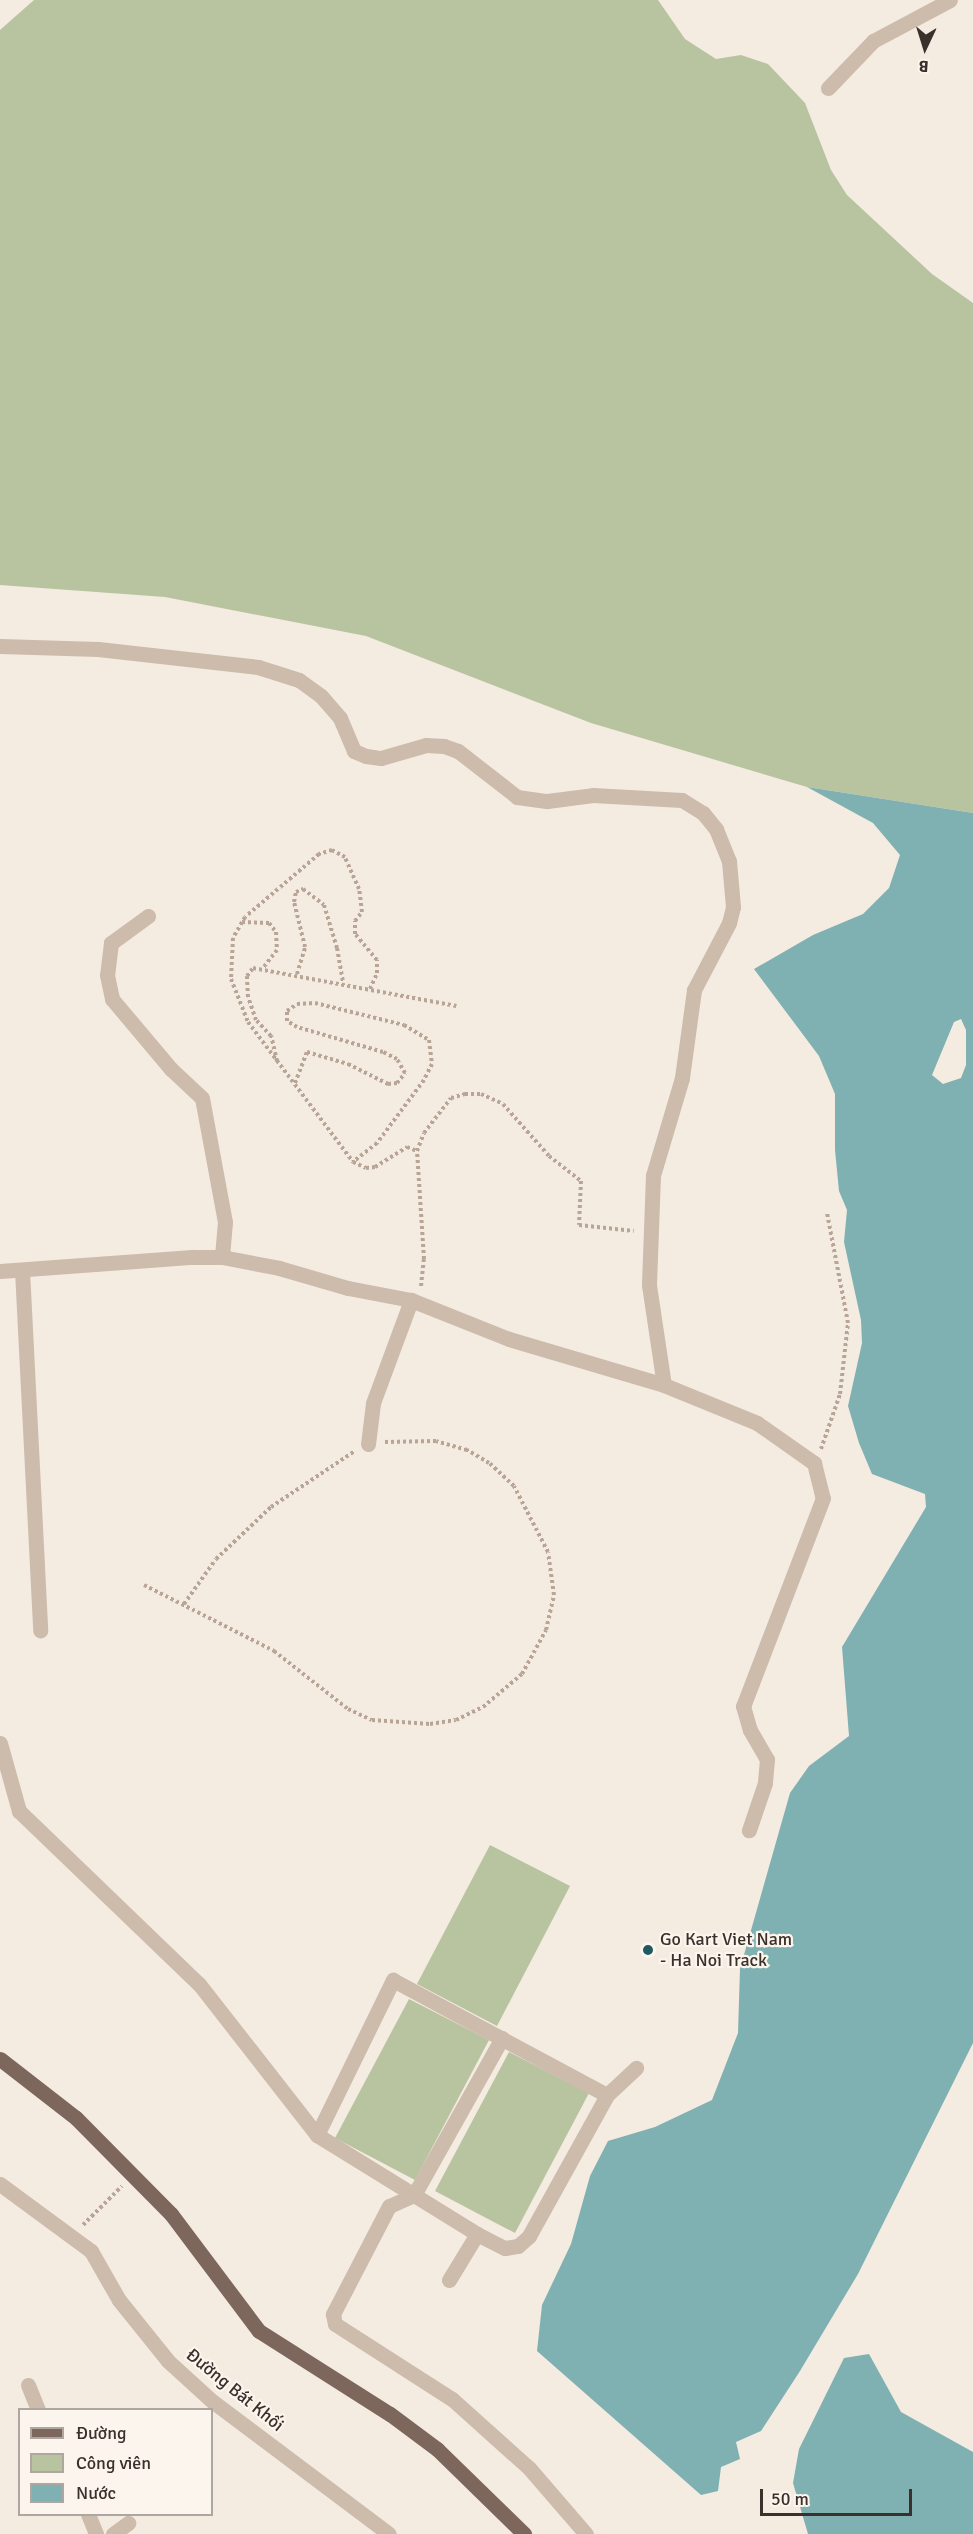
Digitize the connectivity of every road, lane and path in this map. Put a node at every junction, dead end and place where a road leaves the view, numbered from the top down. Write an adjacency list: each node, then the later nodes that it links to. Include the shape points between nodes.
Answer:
1 (950, 0): 2 (street, via 873,41)
2 (828, 88)
3 (0, 646): 16 (street, via 107,650 258,667 299,680 321,696 340,718 354,751 366,756 381,758 426,745 444,746 458,751 517,797 547,801 593,795 682,800 703,813 716,829 729,861 733,907 729,923 694,990 682,1078 653,1175)
4 (148, 916): 17 (street, via 111,943 107,975 112,999 171,1069 202,1098 225,1222)
5 (242, 922): 6 (path, via 269,923 276,932 277,950); 9 (path, via 319,854 332,850 345,857 359,889 362,912 355,934 377,960 377,974); 11 (path, via 233,939 231,979 248,1022)
6 (262, 968): 7 (path); 11 (path, via 253,968 247,976 248,997 256,1020 271,1036)
7 (297, 974): 8 (path); 8 (path, via 305,947 294,902 296,892 303,889 324,905 338,948)
8 (343, 982): 9 (path)
9 (370, 989): 10 (path)
10 (456, 1006)
11 (277, 1061): 12 (path)
12 (295, 1083): 14 (path); 14 (path, via 307,1052 348,1064 388,1084 397,1083 405,1073 397,1059 383,1052 297,1028 288,1021 286,1011 297,1004 315,1004 404,1025 429,1040 432,1064 424,1080 384,1134)
13 (417, 1151): 14 (path, via 407,1147 375,1167); 16 (path, via 424,1133 451,1098 481,1094 503,1104 549,1156 582,1181 579,1225); 20 (path, via 424,1259 420,1291)
14 (353, 1162)
15 (826, 1213): 23 (path, via 845,1293 847,1354 840,1394)
16 (649, 1232): 21 (street, via 648,1285)
17 (222, 1257): 18 (street); 20 (street)
18 (22, 1270): 19 (street); 26 (street)
19 (0, 1271)
20 (411, 1300): 21 (street, via 509,1339); 22 (street, via 373,1403)
21 (664, 1385): 23 (street, via 757,1423)
22 (368, 1444): 25 (path, via 271,1507 216,1559); 25 (path, via 436,1441 466,1450 489,1462 514,1486 534,1517 548,1552 554,1595 546,1630 522,1674 504,1690 483,1707 456,1720 430,1724 372,1720 348,1709 274,1651)
23 (814, 1463): 28 (street, via 823,1498 743,1706 750,1730 767,1759 765,1783)
24 (144, 1585): 25 (path)
25 (184, 1604)
26 (40, 1631)
27 (0, 1743): 33 (street, via 19,1811 199,1984)
28 (749, 1830)
29 (502, 2038): 32 (street); 33 (street, via 393,1980); 36 (street)
30 (0, 2059): 42 (main road, via 76,2118 171,2214 259,2331 390,2414 437,2449)
31 (636, 2068): 32 (street)
32 (607, 2095): 38 (street, via 529,2236 518,2246 505,2248)
33 (317, 2135): 36 (street)
34 (127, 2181): 37 (path)
35 (0, 2184): 47 (street, Đường Bát Khối, via 91,2251 119,2300 147,2335 168,2361 212,2401)
36 (414, 2195): 38 (street); 50 (street, via 389,2206 333,2314 335,2325 452,2399 529,2468)
37 (82, 2226)
38 (477, 2234): 39 (street)
39 (449, 2280)
40 (28, 2385): 41 (street)
41 (38, 2408)
42 (497, 2506): 48 (main road); 49 (main road)
43 (89, 2516): 45 (street)
44 (128, 2523): 46 (street)
45 (96, 2534)
46 (113, 2534)
47 (389, 2534)
48 (507, 2534)
49 (524, 2534)
50 (586, 2534)

